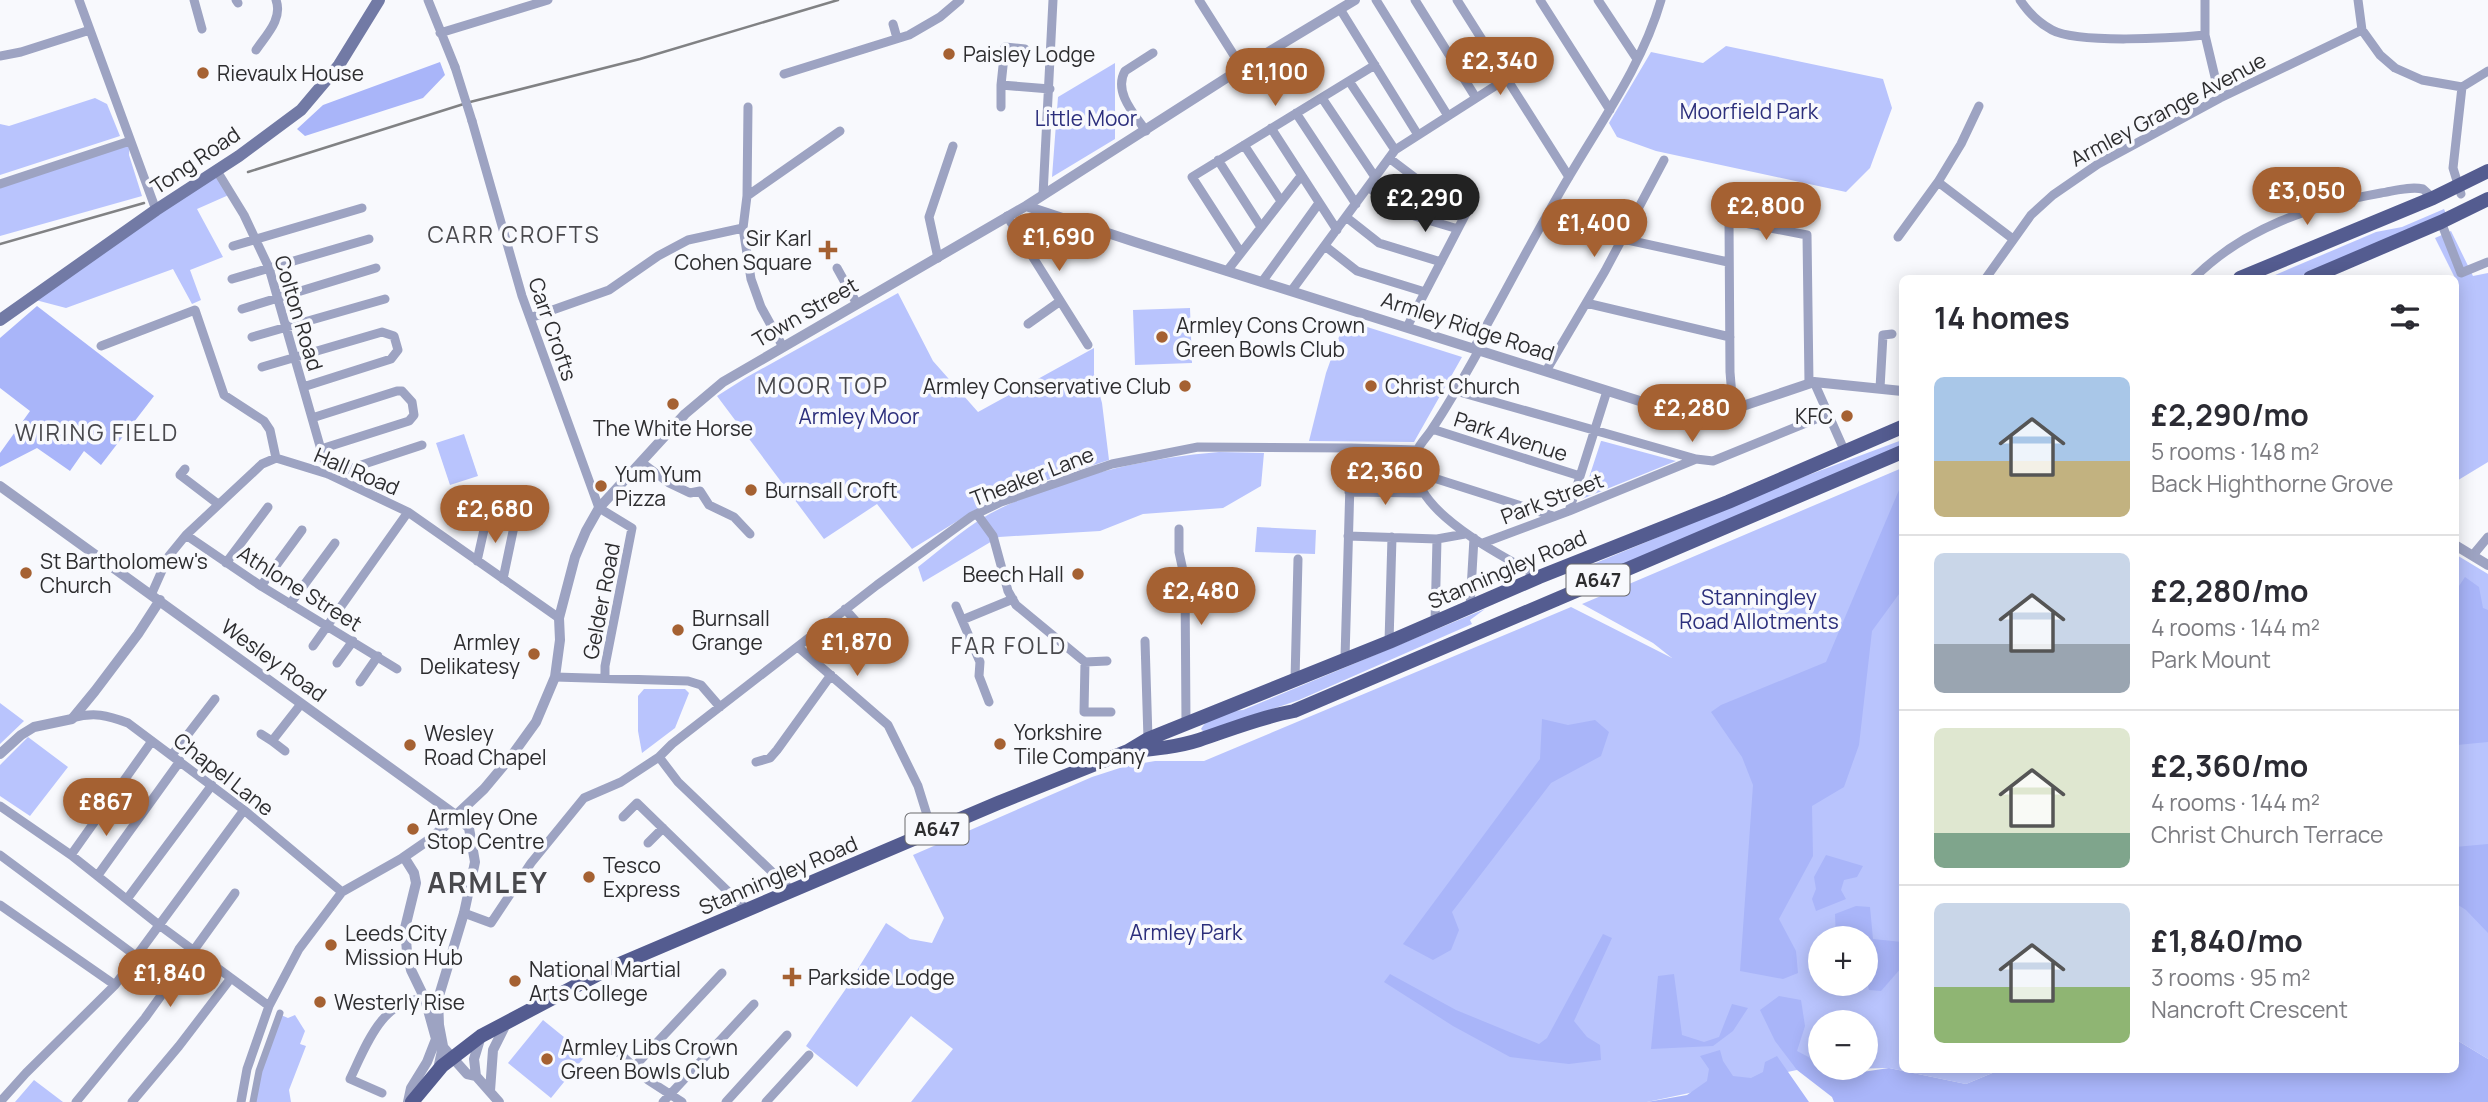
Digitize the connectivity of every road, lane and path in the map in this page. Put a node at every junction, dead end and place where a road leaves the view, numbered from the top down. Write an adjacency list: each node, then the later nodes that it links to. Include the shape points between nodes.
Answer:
1 (79, 0): 23 (street)
2 (194, 0): 22 (street)
3 (276, 0): 29 (street, via 278,18)
4 (379, 0): 61 (main road, Tong Road, via 340,65 301,110)
5 (428, 0): 25 (street, Carr Crofts)
6 (548, 0): 25 (street)
7 (960, 0): 27 (street, via 921,29)
8 (1054, 0): 41 (street)
9 (1199, 0): 34 (street)
10 (1353, 0): 20 (street, Town Street)
11 (1376, 0): 50 (street)
12 (1415, 0): 43 (street)
13 (1457, 0): 37 (street)
14 (1540, 0): 48 (street)
15 (1598, 0): 32 (street)
16 (1661, 0): 32 (street)
17 (2020, 0): 26 (street, via 2036,19 2067,35)
18 (2205, 0): 26 (street)
19 (2358, 0): 24 (street)
20 (1340, 9): 33 (street); 34 (street, Town Street)
21 (894, 24): 27 (street)
22 (202, 29)
23 (90, 30): 31 (street); 55 (street)
24 (2362, 30): 40 (street, via 2395,68 2422,80); 44 (street, Armley Grange Avenue)
25 (440, 33): 116 (street, Carr Crofts, bridge, via 455,67)
26 (2205, 35): 44 (street)
27 (897, 38): 36 (street)
28 (1025, 49): 39 (street, via 1005,47)
29 (256, 50)
30 (1153, 53): 53 (street, via 1125,71 1121,85)
31 (0, 56)
32 (1637, 59): 48 (street)
33 (1375, 65): 38 (street); 54 (street)
34 (1242, 68): 53 (street, Town Street)
35 (2488, 71): 40 (street)
36 (784, 74)
37 (1506, 79): 43 (street); 65 (street)
38 (1349, 82): 42 (street); 58 (street)
39 (1001, 85): 41 (street); 47 (street)
40 (2462, 87): 72 (street, via 2453,168)
41 (1050, 89): 70 (street)
42 (1322, 98): 49 (street); 64 (street)
43 (1476, 98): 50 (street)
44 (2220, 99): 90 (street, Armley Grange Avenue, via 2074,179 2031,215)
45 (1979, 106): 66 (street)
46 (748, 107): 71 (street)
47 (1001, 107)
48 (1610, 110): 65 (street)
49 (1296, 113): 51 (street); 75 (street)
50 (1448, 116): 54 (street)
51 (1271, 128): 56 (street); 63 (street)
52 (840, 131): 71 (street)
53 (1146, 131): 70 (street, Town Street)
54 (1418, 135): 58 (street)
55 (130, 141): 67 (street); 78 (street)
56 (1244, 145): 59 (street); 73 (street)
57 (953, 146): 94 (street, via 929,217)
58 (1392, 154): 64 (street); 84 (street, via 1418,180 1474,198)
59 (1218, 160): 82 (street); 93 (street, via 1192,177)
60 (1664, 160): 89 (street)
61 (217, 171): 78 (main road, Tong Road); 87 (street, Colton Road)
62 (2488, 171): 72 (main road)
63 (1301, 176): 73 (street); 74 (street)
64 (1375, 177): 68 (street)
65 (1569, 177): 127 (street)
66 (1938, 182): 86 (street); 90 (street)
67 (0, 184)
68 (1368, 187): 75 (street); 84 (street, via 1401,212)
69 (2488, 191): 72 (main road)
70 (1043, 195): 76 (street, Town Street)
71 (747, 196): 83 (street)
72 (2460, 197): 81 (main road); 103 (street, via 2407,188 2304,212 2260,229); 104 (main road, via 2394,215)
73 (1281, 201): 82 (street)
74 (1319, 203): 85 (street); 107 (street)
75 (1356, 204): 80 (street)
76 (1026, 206): 79 (street, Town Street); 101 (street, Armley Ridge Road)
77 (362, 208): 87 (street)
78 (156, 209): 117 (main road, Tong Road)
79 (1007, 216): 94 (street, Town Street); 112 (street)
80 (1346, 217): 85 (street); 95 (street, via 1379,243)
81 (2441, 222): 97 (street, via 2461,273); 105 (main road)
82 (1261, 227): 93 (street)
83 (743, 228): 116 (street, via 688,240 609,290); 126 (street, via 751,279)
84 (1458, 229): 95 (street)
85 (1336, 230): 92 (street)
86 (1898, 236)
87 (257, 239): 91 (street); 98 (street, Colton Road)
88 (369, 239): 98 (street)
89 (1623, 239): 96 (street); 113 (street)
90 (2013, 239): 102 (street, Armley Grange Avenue)
91 (233, 246)
92 (1325, 246): 108 (street); 109 (street, via 1357,271)
93 (1241, 253): 101 (street)
94 (938, 258): 114 (street, Town Street)
95 (1441, 262): 109 (street)
96 (1728, 262): 123 (street); 131 (street, via 1729,220 1807,235)
97 (2488, 262)
98 (269, 268): 106 (street); 110 (street, Colton Road)
99 (376, 268): 110 (street)
100 (837, 268): 114 (street)
101 (1227, 271): 107 (street, Armley Ridge Road)
102 (1988, 275)
103 (2198, 275)
104 (2247, 275)
105 (2317, 275)
106 (232, 279)
107 (1262, 282): 108 (street, Armley Ridge Road)
108 (1292, 290): 119 (street, Armley Ridge Road)
109 (1425, 292): 119 (street)
110 (278, 298): 115 (street); 120 (street, Colton Road)
111 (385, 299): 120 (street)
112 (1059, 302): 118 (street); 124 (street)
113 (1586, 303): 123 (street); 130 (street)
114 (857, 304): 126 (street, Town Street)
115 (242, 309)
116 (530, 318): 162 (street, Carr Crofts)
117 (0, 320)
118 (1028, 324)
119 (1407, 327): 127 (street, Armley Ridge Road)
120 (286, 328): 122 (street); 128 (street, Colton Road)
121 (1892, 334): 133 (street, via 1883,335)
122 (252, 337)
123 (1730, 338): 137 (street)
124 (1088, 345)
125 (100, 346): 149 (street, via 195,310 224,395 264,421)
126 (783, 347): 151 (street, Town Street, via 714,389)
127 (1476, 349): 130 (street, Armley Ridge Road); 134 (street)
128 (295, 358): 129 (street); 132 (street, Colton Road); 132 (street, via 382,332 397,342 398,350 391,359)
129 (262, 367)
130 (1546, 371): 135 (street, Armley Ridge Road)
131 (1812, 382): 133 (street, Armley Ridge Road); 137 (street, Armley Ridge Road); 138 (street)
132 (303, 387): 139 (street, Colton Road)
133 (1880, 388): 136 (street, Armley Ridge Road)
134 (1456, 391): 141 (street); 142 (street)
135 (1607, 391): 137 (street, Armley Ridge Road, via 1704,419); 142 (street)
136 (1899, 391)
137 (1733, 408)
138 (1828, 414): 147 (street); 150 (street, Park Street, via 1713,461)
139 (312, 418): 145 (street, Colton Road); 145 (street, via 397,391 412,402 414,415 409,421)
140 (1899, 428): 147 (main road, Stanningley Road / A647)
141 (1432, 429): 146 (street); 155 (street, Park Avenue)
142 (1594, 431): 150 (street); 155 (street)
143 (422, 446): 154 (street)
144 (1351, 447): 146 (street, Theaker Lane); 157 (street); 165 (street, Theaker Lane, via 1168,451 1112,464)
145 (321, 449): 154 (street, Colton Road)
146 (1417, 450): 153 (street)
147 (1845, 452): 184 (main road, Stanningley Road / A647)
148 (1899, 453): 187 (main road, Stanningley Road / A647)
149 (276, 458): 154 (street, Hall Road); 160 (street, via 262,464)
150 (1696, 458): 163 (street, Park Street)
151 (641, 462): 162 (street, Town Street); 170 (street, via 691,494 700,491 709,505 734,517)
152 (185, 469): 160 (street, via 180,475)
153 (1415, 472): 158 (street); 166 (street)
154 (330, 475): 164 (street, Hall Road)
155 (1580, 476): 163 (street)
156 (0, 486): 188 (street, Wesley Road)
157 (1349, 492): 158 (street); 172 (street)
158 (1422, 492): 175 (street, via 1442,515)
159 (492, 494): 181 (street)
160 (218, 503): 171 (street)
161 (268, 507): 182 (street)
162 (599, 508): 195 (street, Town Street, via 575,557); 213 (street, Gelder Road, via 632,528)
163 (1569, 511): 166 (street, Park Street)
164 (408, 512): 181 (street, Hall Road); 198 (street)
165 (977, 514): 189 (street, via 993,536); 194 (street, Theaker Lane)
166 (1553, 516): 175 (street, Park Street)
167 (516, 517): 185 (street)
168 (1179, 529): 222 (street, via 1185,580)
169 (302, 530): 186 (street)
170 (750, 534)
171 (186, 535): 182 (street, Athlone Street); 188 (street, via 168,556)
172 (1348, 536): 173 (street, Park Street); 206 (street)
173 (1392, 537): 176 (street, Park Street); 201 (street)
174 (2488, 537): 179 (street)
175 (1474, 538): 176 (street, Park Street); 184 (street); 193 (street)
176 (1437, 539): 197 (street)
177 (335, 543): 191 (street)
178 (2459, 547): 179 (street)
179 (2473, 555): 183 (street)
180 (1298, 559): 214 (street)
181 (477, 561): 185 (street, Hall Road)
182 (226, 563): 186 (street, Athlone Street)
183 (2488, 565)
184 (1541, 577): 187 (main road, via 1562,583); 190 (main road, via 1535,593); 193 (main road, Stanningley Road / A647)
185 (503, 579): 195 (street, Hall Road)
186 (261, 586): 191 (street, Athlone Street)
187 (1562, 595): 190 (main road, Stanningley Road / A647)
188 (156, 597): 218 (street, Wesley Road); 221 (street, via 131,644)
189 (1013, 599): 196 (street); 207 (street, via 1025,615)
190 (1544, 603): 228 (main road, Stanningley Road / A647, via 1294,711 1262,717 1198,740)
191 (290, 604): 198 (street, Athlone Street)
192 (956, 606): 196 (street)
193 (1470, 607): 197 (main road, Stanningley Road / A647)
194 (845, 609): 203 (street, Theaker Lane); 204 (street)
195 (559, 618): 212 (street, Town Street)
196 (962, 620): 217 (street, via 980,662 979,676)
197 (1435, 622): 201 (main road, Stanningley Road / A647)
198 (327, 626): 199 (street, Athlone Street); 202 (street)
199 (353, 641): 205 (street, Athlone Street); 209 (street)
200 (1145, 641): 224 (street)
201 (1389, 642): 206 (main road, Stanningley Road / A647)
202 (313, 646)
203 (798, 647): 211 (street); 219 (street, Theaker Lane)
204 (881, 650)
205 (378, 656): 210 (street, Athlone Street); 215 (street)
206 (1345, 658): 214 (main road, Stanningley Road / A647)
207 (1085, 662): 208 (street); 220 (street, via 1084,712)
208 (1107, 662)
209 (337, 663)
210 (397, 668)
211 (831, 675): 233 (street, via 777,750); 240 (street, via 892,731 918,786)
212 (555, 677): 213 (street); 237 (street, Town Street, via 536,722)
213 (605, 678): 219 (street, via 688,681 701,685)
214 (1296, 680): 222 (main road, Stanningley Road / A647)
215 (360, 682)
216 (215, 699): 230 (street)
217 (989, 702)
218 (301, 704): 226 (street); 237 (street, Wesley Road)
219 (720, 707): 231 (street, Theaker Lane)
220 (1111, 712)
221 (72, 719): 225 (street, Chapel Lane, via 91,713 108,715); 229 (street, via 34,727)
222 (1186, 724): 224 (main road, Stanningley Road / A647)
223 (261, 734): 226 (street)
224 (1148, 739): 228 (main road, Stanningley Road / A647)
225 (152, 741): 230 (street, Chapel Lane); 243 (street)
226 (272, 741): 227 (street)
227 (285, 751)
228 (1128, 751): 240 (main road, Stanningley Road / A647)
229 (0, 754)
230 (172, 755): 232 (street, Chapel Lane)
231 (659, 757): 246 (street, via 678,782); 252 (street, Theaker Lane, via 621,782 584,798 531,863 492,923)
232 (180, 761): 234 (street, Chapel Lane); 245 (street)
233 (756, 762)
234 (212, 785): 236 (street, Chapel Lane); 249 (street)
235 (0, 806): 243 (street)
236 (244, 810): 247 (street, Chapel Lane); 253 (street)
237 (457, 816): 244 (street, Town Street); 252 (street, via 469,828 475,862)
238 (622, 817): 239 (street, via 637,803)
239 (663, 828): 241 (street); 251 (street)
240 (932, 831): 246 (main road, Stanningley Road / A647)
241 (648, 843)
242 (0, 855): 255 (street)
243 (71, 855): 245 (street)
244 (404, 857): 247 (street); 259 (street, via 416,883 405,928 407,952)
245 (98, 875): 249 (street)
246 (791, 890): 251 (main road, Stanningley Road / A647)
247 (342, 892): 262 (street, via 299,949)
248 (234, 893): 254 (street)
249 (127, 899): 253 (street)
250 (0, 905): 258 (street)
251 (747, 910): 264 (main road, Stanningley Road / A647, via 608,969)
252 (464, 912): 260 (street)
253 (159, 925): 254 (street); 255 (street)
254 (194, 951): 257 (street); 276 (street)
255 (136, 956): 258 (street)
256 (722, 973): 270 (street)
257 (231, 978): 262 (street); 277 (street)
258 (115, 985): 275 (street)
259 (425, 999): 260 (street); 267 (street); 273 (street, via 411,999 395,1008 371,1035 360,1057 350,1079)
260 (438, 1003): 267 (street)
261 (754, 1004): 274 (street)
262 (269, 1006): 278 (street)
263 (280, 1013): 279 (street)
264 (509, 1020): 266 (main road, Stanningley Road / A647); 272 (street, via 493,1050)
265 (787, 1035): 283 (street)
266 (481, 1036): 267 (main road, Stanningley Road / A647); 271 (street, via 474,1059)
267 (444, 1047): 271 (street, via 467,1074); 280 (main road, A647, via 438,1069); 280 (street, via 427,1062 411,1088)
268 (614, 1048): 270 (street)
269 (809, 1055): 284 (street)
270 (634, 1067): 274 (street)
271 (476, 1076): 272 (street)
272 (490, 1091): 281 (street)
273 (382, 1093)
274 (666, 1098): 282 (street)
275 (0, 1102)
276 (76, 1102)
277 (132, 1102)
278 (241, 1102)
279 (253, 1102)
280 (410, 1102)
281 (499, 1102)
282 (682, 1102)
283 (726, 1102)
284 (766, 1102)

